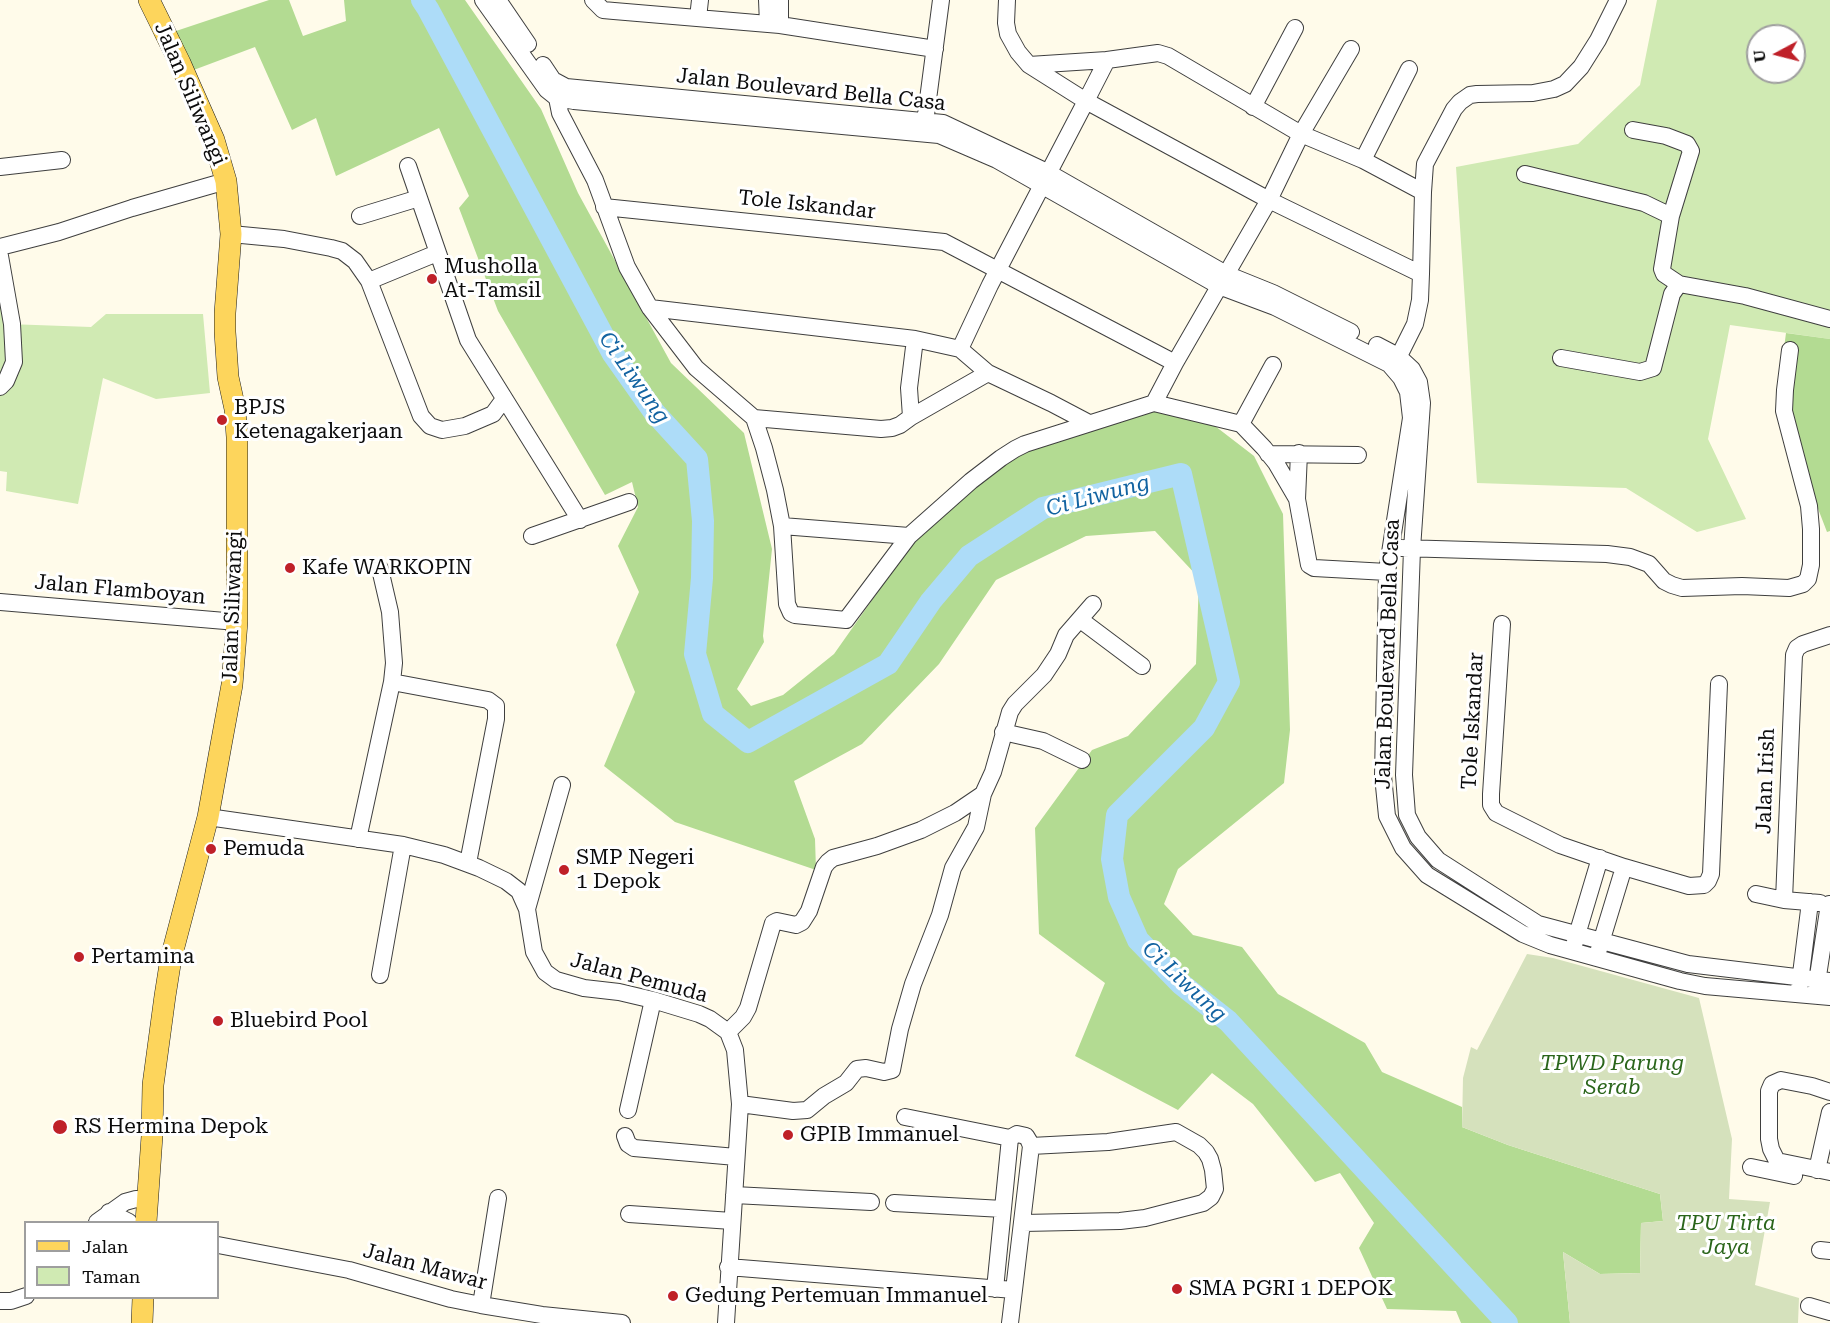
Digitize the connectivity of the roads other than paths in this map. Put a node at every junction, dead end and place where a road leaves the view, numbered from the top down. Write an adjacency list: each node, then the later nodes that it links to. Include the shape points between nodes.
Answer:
1 (149, 0): 31 (main road, Jalan Siliwangi, via 214,140)
2 (593, 0): 10 (street, via 603,10)
3 (700, 0): 11 (street)
4 (768, 0): 12 (street)
5 (780, 0): 12 (street)
6 (941, 0): 14 (street)
7 (1007, 0): 17 (street, via 1008,34)
8 (1618, 0): 32 (street, via 1581,67 1565,84 1544,91 1470,95 1460,102 1425,164)
9 (489, 1): 19 (street, via 547,90)
10 (627, 6): 11 (street)
11 (698, 18): 12 (street)
12 (774, 24): 14 (street)
13 (1295, 28): 21 (street)
14 (935, 49): 22 (street)
15 (1351, 49): 24 (street)
16 (1107, 60): 17 (street); 20 (street); 21 (street, via 1158,53 1168,56)
17 (1029, 64): 20 (street)
18 (1409, 69): 26 (street)
19 (559, 91): 22 (street, Jalan Boulevard Bella Casa, via 574,101); 35 (street, via 560,113 595,180)
20 (1086, 101): 30 (street); 34 (street)
21 (1253, 107): 24 (street)
22 (924, 127): 30 (street, Jalan Boulevard Bella Casa, via 943,123)
23 (1633, 130): 37 (street, via 1666,136 1690,148)
24 (1301, 134): 26 (street); 34 (street)
25 (62, 160): 28 (street)
26 (1363, 160): 32 (street)
27 (408, 166): 33 (street)
28 (0, 167)
29 (1525, 174): 37 (street, via 1644,203)
30 (1045, 180): 42 (street); 45 (street, Jalan Boulevard Bella Casa)
31 (226, 181): 38 (main road, Jalan Siliwangi); 39 (street)
32 (1423, 192): 43 (street)
33 (419, 198): 36 (street); 40 (street)
34 (1269, 200): 43 (street); 45 (street)
35 (604, 207): 42 (street, Tole Iskandar, via 944,242); 47 (street, via 627,267)
36 (360, 216)
37 (1671, 216): 46 (street, via 1662,269)
38 (231, 234): 44 (street, via 284,239 342,251); 80 (main road, Jalan Siliwangi, via 225,332 237,437)
39 (0, 247)
40 (437, 253): 44 (street); 58 (street, via 468,340)
41 (0, 256): 57 (street, via 14,362)
42 (998, 270): 50 (street); 54 (street, Tole Iskandar)
43 (1421, 274): 53 (street, via 1415,324)
44 (369, 280): 58 (street, via 421,416 430,426 442,430 465,426 492,414)
45 (1222, 280): 53 (street, Jalan Boulevard Bella Casa, via 1273,293); 54 (street)
46 (1679, 284): 48 (street, via 1745,296); 52 (street, via 1671,294 1653,368 1640,372)
47 (650, 308): 49 (street); 61 (street, via 696,368)
48 (1830, 319)
49 (915, 339): 50 (street); 60 (street, via 909,388)
50 (960, 350): 56 (street)
51 (1790, 350): 74 (street, via 1784,411 1809,506 1811,529 1811,565 1803,584 1789,588 1682,588 1664,581 1649,564 1630,557)
52 (1561, 358)
53 (1394, 360): 73 (street, Jalan Boulevard Bella Casa, via 1408,392 1411,418); 74 (street, Jalan Boulevard Bella Casa, via 1405,362 1418,377 1422,403)
54 (1174, 363): 59 (street)
55 (1273, 365): 63 (street)
56 (988, 372): 60 (street); 62 (street)
57 (0, 387)
58 (504, 399): 69 (street)
59 (1154, 403): 62 (street); 63 (street)
60 (911, 417): 61 (street, via 900,425 881,429)
61 (754, 418): 70 (street)
62 (1089, 423): 72 (street, via 1025,444 1001,458)
63 (1241, 424): 65 (street)
64 (1299, 453): 65 (street); 66 (street); 67 (street)
65 (1269, 454): 67 (street)
66 (1358, 454)
67 (1297, 500): 76 (street, via 1309,565)
68 (629, 502): 69 (street)
69 (580, 520): 71 (street)
70 (782, 525): 72 (street); 72 (street, via 787,604 791,613 802,617 846,620)
71 (532, 536)
72 (909, 536)
73 (1391, 548): 74 (street); 76 (street, Jalan Boulevard Bella Casa)
74 (1412, 549): 101 (street, Jalan Boulevard Bella Casa, via 1404,775 1407,815 1418,837 1438,860 1538,924)
75 (380, 569): 84 (street, via 393,638)
76 (1388, 572): 103 (street, Jalan Boulevard Bella Casa, via 1383,776 1387,816 1403,848 1427,875 1523,934)
77 (0, 602): 80 (street, Jalan Flamboyan)
78 (1093, 604): 79 (street)
79 (1081, 618): 83 (street); 86 (street, via 1066,635 1044,675 1015,704)
80 (237, 622): 90 (main road, Jalan Siliwangi, via 232,685)
81 (1502, 624): 93 (street, Tole Iskandar, via 1491,805 1496,813 1518,824)
82 (1830, 634): 97 (street, Jalan Irish, via 1797,648 1793,663)
83 (1142, 666)
84 (392, 682): 91 (street); 94 (street, via 488,700 496,706)
85 (1719, 684): 95 (street, via 1708,880 1704,885 1689,886)
86 (1004, 732): 87 (street, via 1043,741); 89 (street)
87 (1083, 760)
88 (562, 785): 100 (street)
89 (983, 794): 108 (street, via 921,830 828,862 802,922 773,923 748,1008); 110 (street, via 976,827 954,868 913,984 892,1070 857,1070 846,1083 807,1110)
90 (208, 817): 91 (street, Jalan Pemuda); 123 (main road, Jalan Siliwangi, via 171,958 153,1085)
91 (358, 839): 92 (street, Jalan Pemuda)
92 (403, 845): 94 (street, Jalan Pemuda); 105 (street)
93 (1600, 858): 95 (street, Tole Iskandar); 101 (street)
94 (468, 863): 100 (street, Jalan Pemuda, via 513,885)
95 (1624, 867): 102 (street)
96 (1756, 894): 97 (street)
97 (1784, 900): 98 (street)
98 (1810, 902): 99 (street); 106 (street)
99 (1829, 904): 106 (street)
100 (527, 909): 107 (street, Jalan Pemuda, via 534,952 545,972 555,980)
101 (1577, 934): 102 (street, Jalan Boulevard Bella Casa); 103 (street)
102 (1601, 941): 104 (street); 106 (street, Jalan Boulevard Bella Casa, via 1696,966)
103 (1572, 951): 104 (street, Jalan Boulevard Bella Casa)
104 (1596, 958): 106 (street, Jalan Boulevard Bella Casa, via 1705,986)
105 (380, 975)
106 (1815, 988)
107 (653, 1000): 108 (street, Jalan Pemuda, via 699,1014); 111 (street)
108 (728, 1032): 110 (street, via 735,1050)
109 (1830, 1092): 119 (street, via 1781,1080 1769,1090 1773,1156 1781,1163)
110 (740, 1104): 117 (street)
111 (628, 1110)
112 (1830, 1112): 119 (street)
113 (905, 1118): 115 (street)
114 (625, 1136): 117 (street, via 634,1148)
115 (1010, 1138): 116 (street, via 1017,1134 1026,1136); 126 (street)
116 (1031, 1146): 132 (street); 132 (street, via 1108,1142 1176,1132 1206,1152 1215,1189 1203,1203 1145,1218)
117 (736, 1157): 121 (street)
118 (1751, 1167): 120 (street)
119 (1823, 1171)
120 (1830, 1184)
121 (734, 1195): 124 (street); 131 (street)
122 (498, 1198): 140 (street)
123 (147, 1200): 128 (street, via 125,1202); 130 (main road, Jalan Siliwangi)
124 (871, 1202)
125 (894, 1203): 126 (street)
126 (1004, 1209): 135 (street)
127 (629, 1214): 131 (street)
128 (103, 1217): 129 (street)
129 (124, 1221)
130 (146, 1221)
131 (732, 1221): 134 (street)
132 (1023, 1223): 136 (street)
133 (219, 1245): 140 (street, Jalan Mawar, via 349,1270)
134 (728, 1267): 135 (street); 145 (street)
135 (995, 1289): 136 (street)
136 (1014, 1290): 146 (street)
137 (24, 1297): 139 (street)
138 (143, 1299): 143 (main road)
139 (0, 1301)
140 (481, 1305): 144 (street, Jalan Mawar)
141 (1809, 1306): 142 (street)
142 (1830, 1312)
143 (142, 1323)
144 (622, 1323)
145 (726, 1323)
146 (1010, 1323)

